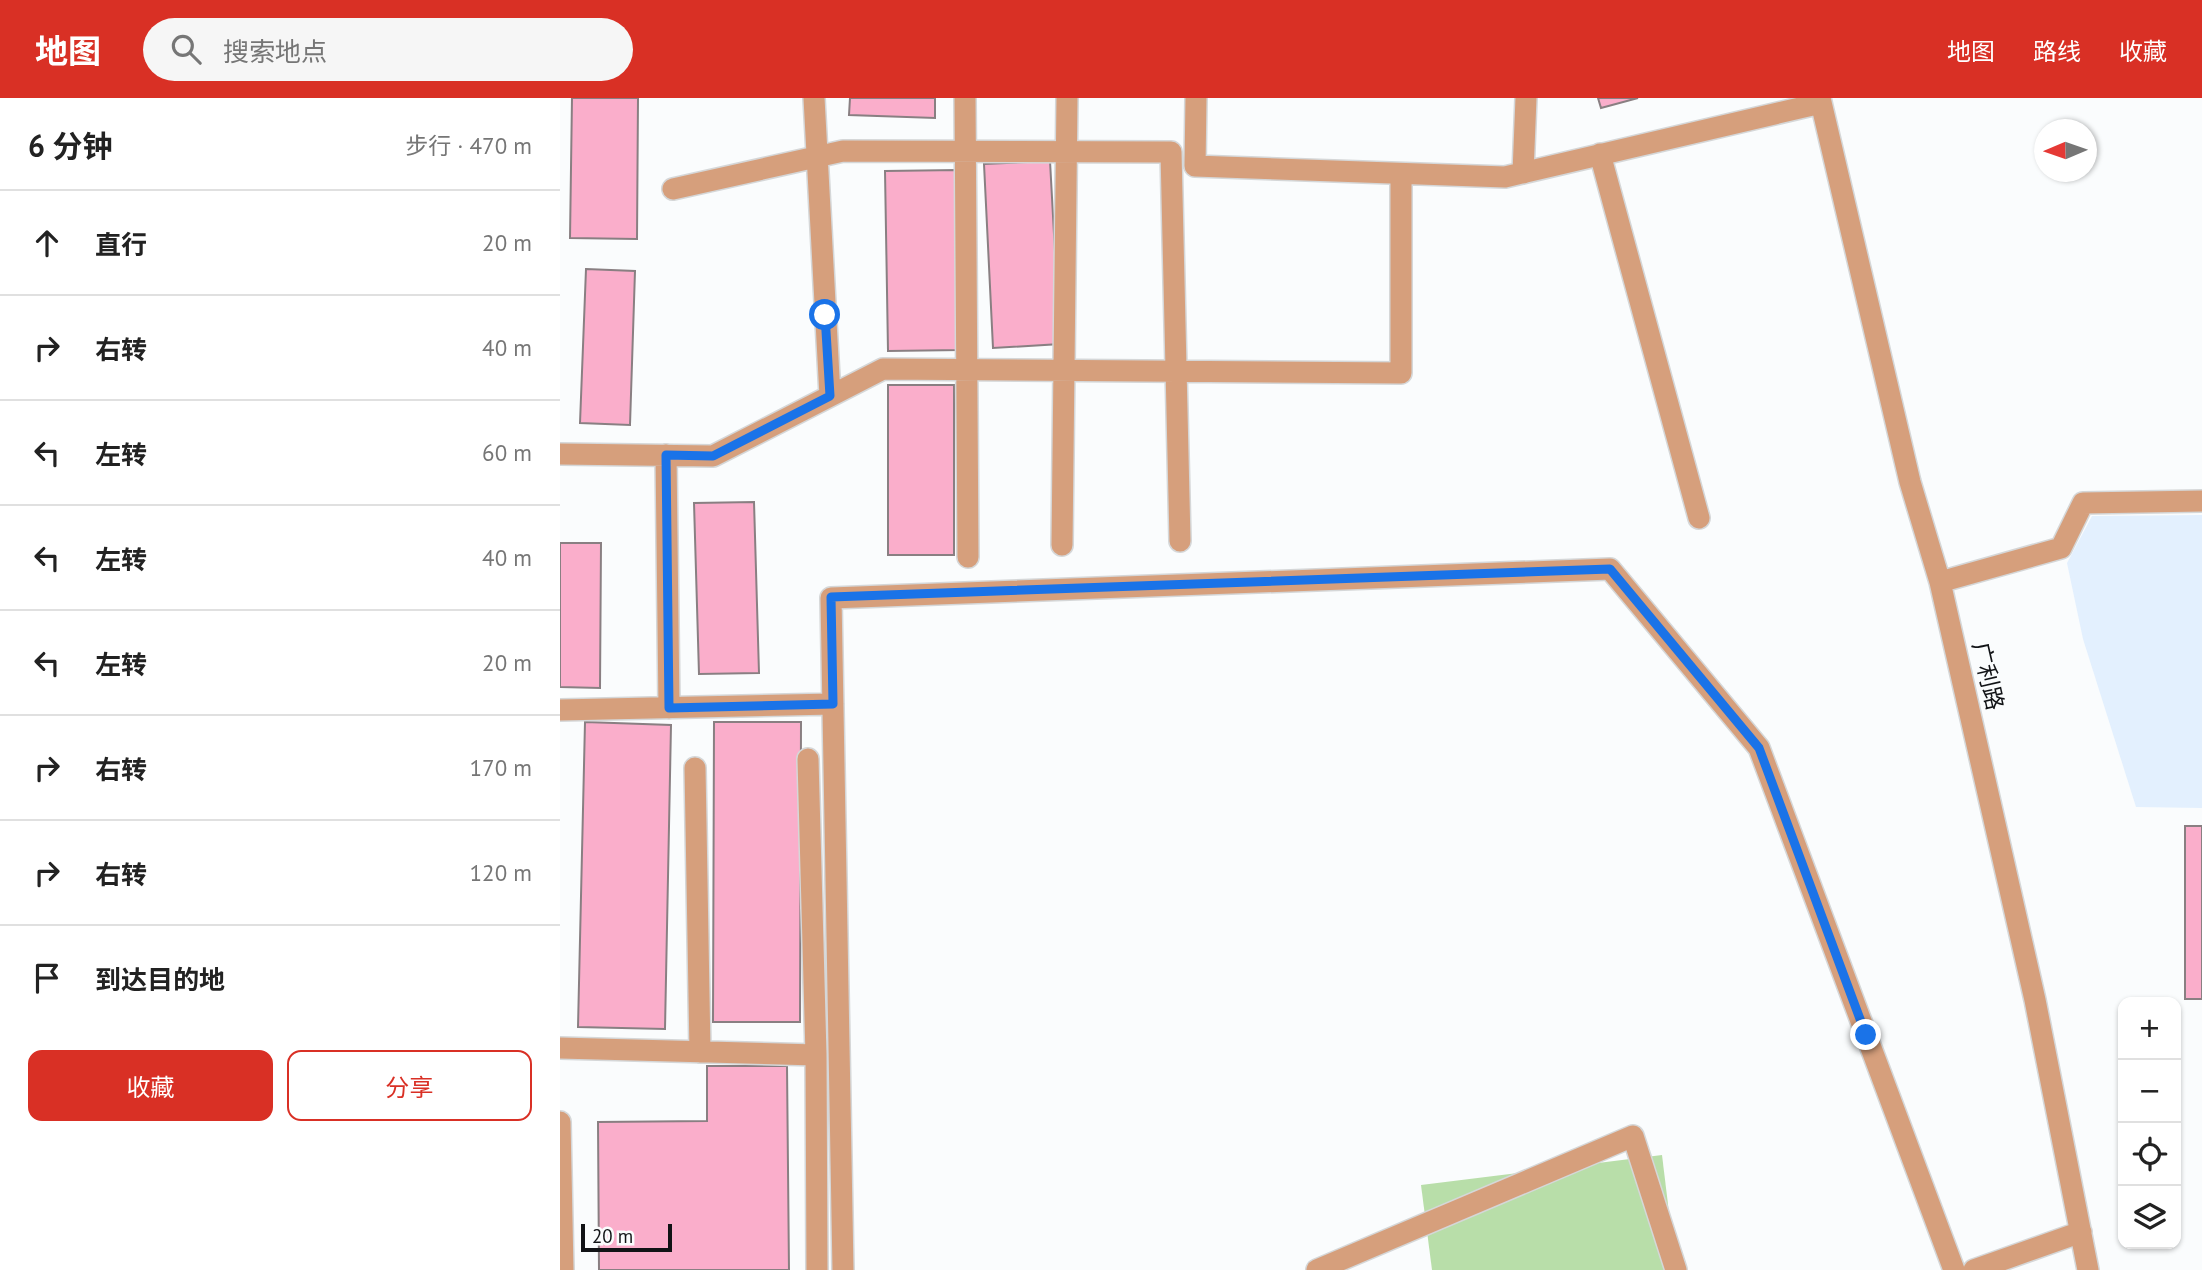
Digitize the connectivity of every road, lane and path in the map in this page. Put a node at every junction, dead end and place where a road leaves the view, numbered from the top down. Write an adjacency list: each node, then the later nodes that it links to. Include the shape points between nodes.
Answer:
1 (814, 98): 11 (street)
2 (965, 98): 18 (street)
3 (1067, 98): 17 (street)
4 (1196, 98): 8 (street, via 1195,166)
5 (1526, 98): 9 (street)
6 (1820, 100): 7 (street); 19 (street, 广利路, via 1910,482)
7 (1600, 154): 9 (street); 15 (street)
8 (1401, 174): 9 (street); 11 (street, via 1401,373 883,369)
9 (1514, 175)
10 (673, 189): 16 (street, via 844,151 1171,152)
11 (830, 396): 13 (street, via 713,456)
12 (560, 454): 13 (street)
13 (666, 455): 21 (street)
14 (2202, 501): 19 (street, via 2083,503 2060,548)
15 (1699, 519)
16 (1180, 541)
17 (1062, 545)
18 (968, 557)
19 (1940, 582): 29 (street, 广利路, via 2035,1000)
20 (833, 704): 21 (street); 32 (street); 35 (street, via 831,597 1610,569 1759,748)
21 (669, 708): 22 (street)
22 (560, 710)
23 (808, 759): 27 (street)
24 (695, 768): 26 (street)
25 (560, 1048): 26 (street)
26 (699, 1052): 27 (street)
27 (816, 1055): 31 (street)
28 (560, 1122): 30 (street)
29 (2081, 1232): 36 (street); 37 (street, 广利路)
30 (563, 1270)
31 (817, 1270)
32 (843, 1270)
33 (1317, 1270): 34 (street, via 1633,1136)
34 (1676, 1270)
35 (1954, 1270)
36 (1974, 1270)
37 (2088, 1270)

